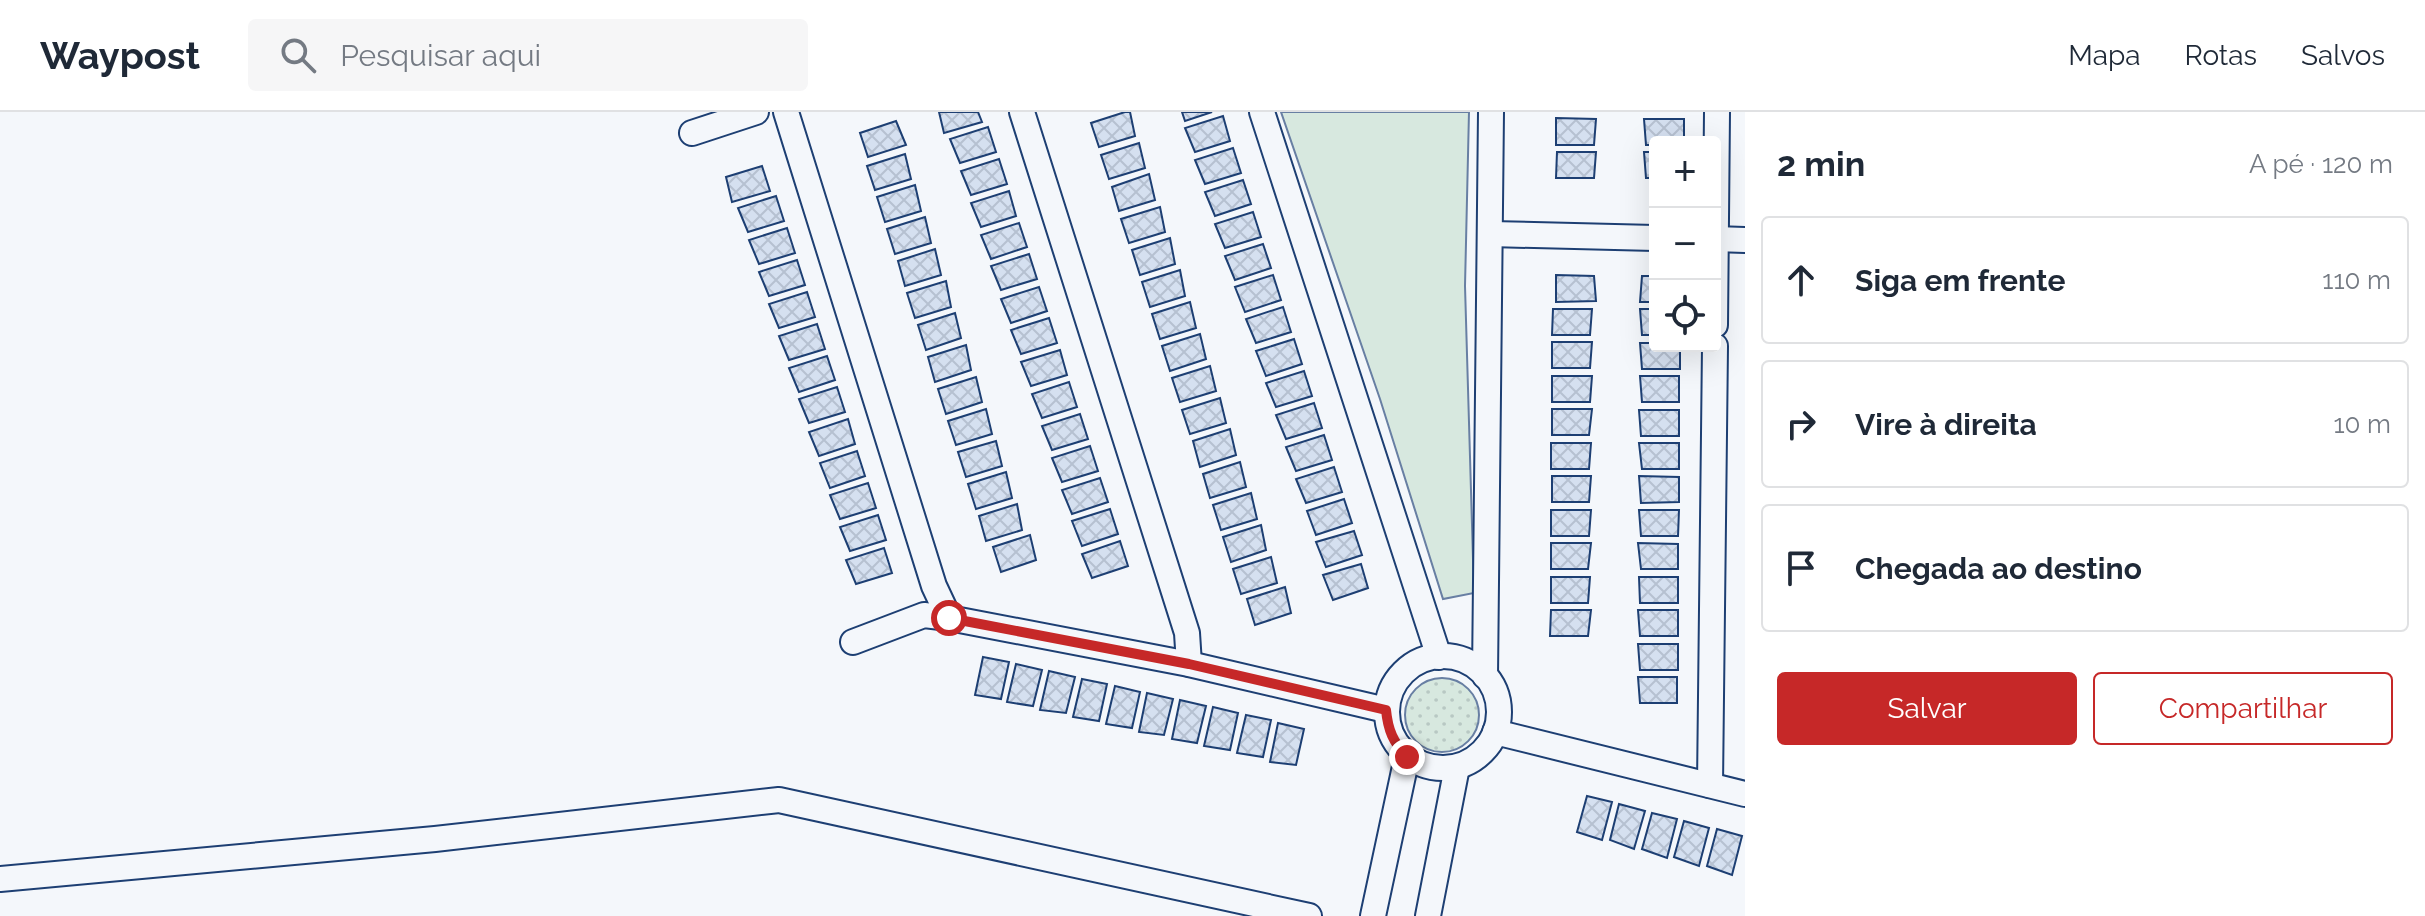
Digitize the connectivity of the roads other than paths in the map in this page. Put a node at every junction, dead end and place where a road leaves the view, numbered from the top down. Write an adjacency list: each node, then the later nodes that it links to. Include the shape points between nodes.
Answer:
1 (756, 112): 7 (street)
2 (786, 112): 14 (street, via 934,586)
3 (1022, 112): 17 (street, via 1187,633)
4 (1262, 112): 16 (street)
5 (1491, 112): 9 (street)
6 (1717, 112): 8 (street)
7 (692, 133)
8 (1716, 208)
9 (1490, 234): 10 (street); 18 (street)
10 (1649, 238)
11 (1721, 239): 12 (street)
12 (1745, 240)
13 (1715, 352): 23 (street)
14 (949, 618): 15 (street, via 924,615); 17 (street)
15 (853, 642)
16 (1439, 657): 18 (street, via 1463,660); 19 (street, via 1412,665 1398,677)
17 (1189, 664): 19 (street)
18 (1485, 676): 20 (street, via 1497,698)
19 (1386, 710): 21 (street, via 1395,744)
20 (1495, 732): 22 (street, via 1487,748); 23 (street)
21 (1407, 757): 22 (street, via 1431,767); 27 (street)
22 (1457, 767): 28 (street)
23 (1710, 785): 24 (street)
24 (1745, 794)
25 (0, 879): 26 (street, via 435,839 779,800)
26 (1309, 916)
27 (1373, 916)
28 (1428, 916)

